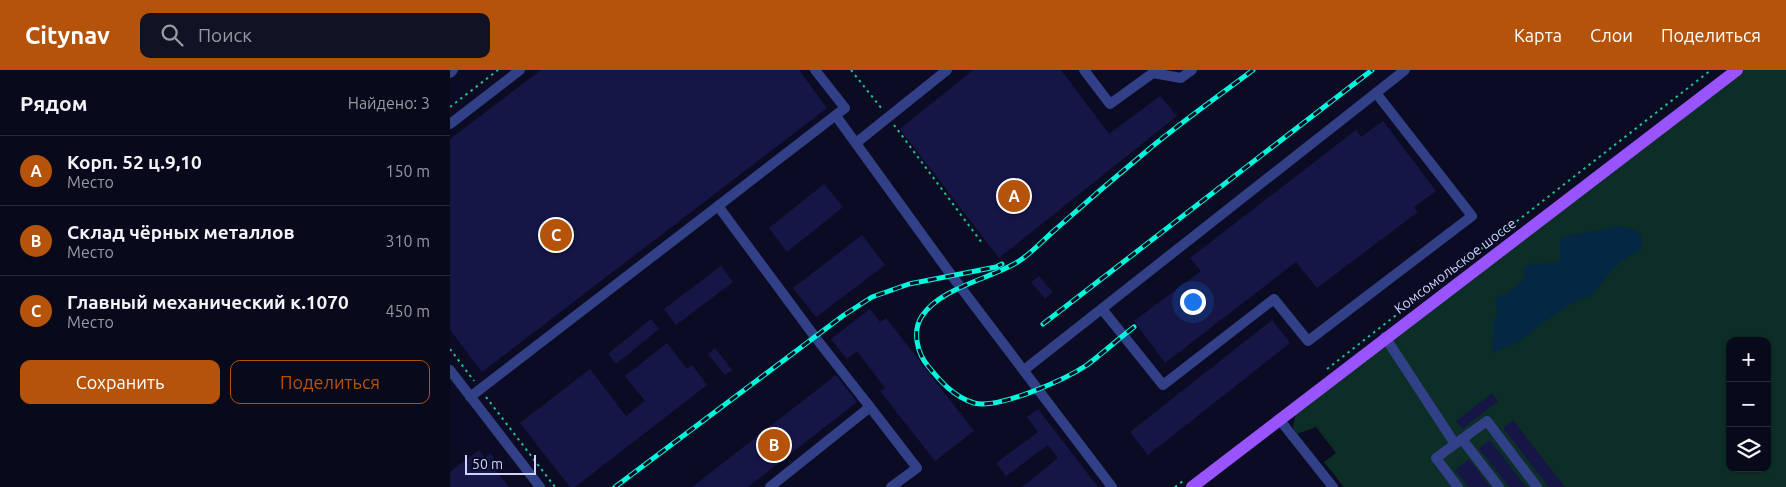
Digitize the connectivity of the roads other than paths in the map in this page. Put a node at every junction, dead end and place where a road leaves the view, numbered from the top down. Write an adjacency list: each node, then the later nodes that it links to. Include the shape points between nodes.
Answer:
1 (453, 70): 9 (street)
2 (520, 70): 12 (street)
3 (815, 70): 11 (street, via 845,108)
4 (947, 70): 13 (street)
5 (1084, 70): 6 (street, via 1110,104 1153,73 1181,78)
6 (1192, 70)
7 (1406, 70): 10 (street)
8 (1737, 70): 16 (main road, Комсомольское шоссе)
9 (450, 73)
10 (1376, 93): 15 (street); 15 (street, via 1472,216 1308,341 1274,299 1162,385)
11 (836, 116): 13 (street); 14 (street)
12 (450, 124)
13 (856, 143): 18 (street)
14 (718, 206): 19 (street); 20 (street)
15 (1102, 309): 18 (street)
16 (1386, 337): 21 (main road, Комсомольское шоссе); 22 (street)
17 (450, 370): 19 (street)
18 (1024, 370): 27 (street)
19 (470, 397): 25 (street)
20 (870, 406): 24 (street); 26 (street, via 917,468)
21 (1279, 419): 23 (main road, Комсомольское шоссе); 28 (street)
22 (1458, 442): 29 (street, via 1436,458); 30 (street); 31 (street, via 1487,421)
23 (1187, 484)
24 (777, 485)
25 (540, 487)
26 (891, 487)
27 (1112, 487)
28 (1333, 487)
29 (1458, 487)
30 (1499, 487)
31 (1537, 487)

